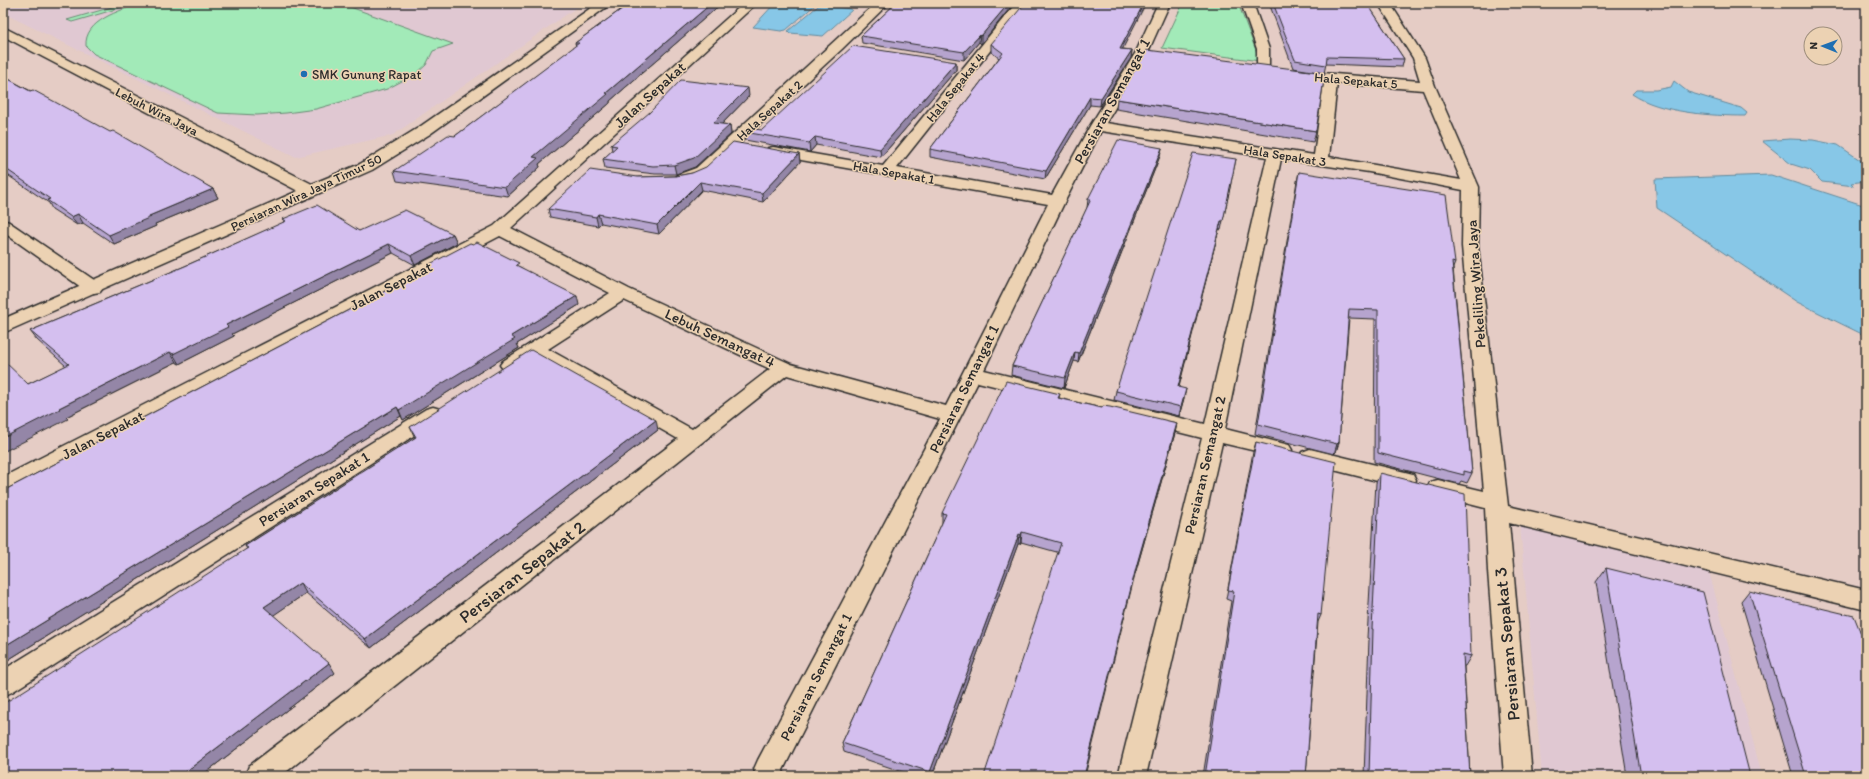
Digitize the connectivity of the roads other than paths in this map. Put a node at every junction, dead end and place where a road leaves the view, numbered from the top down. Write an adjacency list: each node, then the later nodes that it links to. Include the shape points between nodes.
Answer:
1 (606, 3): 26 (street, Persiaran Wira Jaya Timur 50, via 424,131 366,167)
2 (751, 3): 29 (street, Jalan Sepakat, via 574,170)
3 (883, 3): 9 (street, Hala Sepakat 2)
4 (1022, 3): 12 (street, Hala Sepakat 4)
5 (1164, 3): 17 (street, Persiaran Semangat 1, via 1149,53)
6 (1246, 3): 14 (street, via 1263,49)
7 (1384, 3): 16 (street, Pekeliling Wira Jaya, via 1419,58)
8 (3, 31): 26 (street, Lebuh Wira Jaya)
9 (838, 46): 10 (street); 18 (street, Hala Sepakat 2)
10 (854, 49)
11 (957, 64): 12 (street)
12 (972, 66): 23 (street, Hala Sepakat 4)
13 (1248, 66): 14 (street, Hala Sepakat 5)
14 (1263, 69): 15 (street, Hala Sepakat 5)
15 (1331, 79): 16 (street, Hala Sepakat 5); 22 (street)
16 (1428, 86): 25 (street, Pekeliling Wira Jaya)
17 (1098, 126): 21 (street, Hala Sepakat 3); 27 (street, Persiaran Semangat 1)
18 (732, 144): 19 (street); 24 (street, Hala Sepakat 2, via 701,171)
19 (747, 147)
20 (763, 150): 23 (street, Hala Sepakat 1)
21 (1275, 154): 22 (street, Hala Sepakat 3); 39 (street, Persiaran Semangat 2)
22 (1321, 161): 25 (street, Hala Sepakat 3)
23 (887, 171): 27 (street, Hala Sepakat 1)
24 (670, 180)
25 (1471, 187): 42 (street, Pekeliling Wira Jaya, via 1470,246)
26 (312, 191): 30 (street, Persiaran Wira Jaya Timur 50)
27 (1056, 201): 35 (street, Persiaran Semangat 1)
28 (3, 225): 30 (street)
29 (500, 229): 31 (street, Lebuh Semangat 4); 41 (street, Jalan Sepakat)
30 (94, 288): 32 (street, Persiaran Wira Jaya Timur 50)
31 (623, 293): 33 (street); 34 (street, Lebuh Semangat 4)
32 (3, 328)
33 (535, 350): 36 (street); 40 (street)
34 (784, 368): 38 (street, Lebuh Semangat 4); 40 (street, Persiaran Sepakat 2)
35 (972, 374): 38 (street, Persiaran Semangat 1); 39 (street)
36 (495, 375)
37 (448, 405): 44 (street, Persiaran Sepakat 1)
38 (952, 415): 46 (street, Persiaran Semangat 1, via 768,769)
39 (1213, 434): 42 (street); 47 (street, Persiaran Semangat 2)
40 (694, 439): 45 (street, Persiaran Sepakat 2)
41 (3, 487)
42 (1497, 507): 43 (street); 48 (street, Persiaran Sepakat 3)
43 (1866, 600)
44 (3, 684)
45 (259, 776)
46 (770, 776)
47 (1132, 776)
48 (1518, 776)

